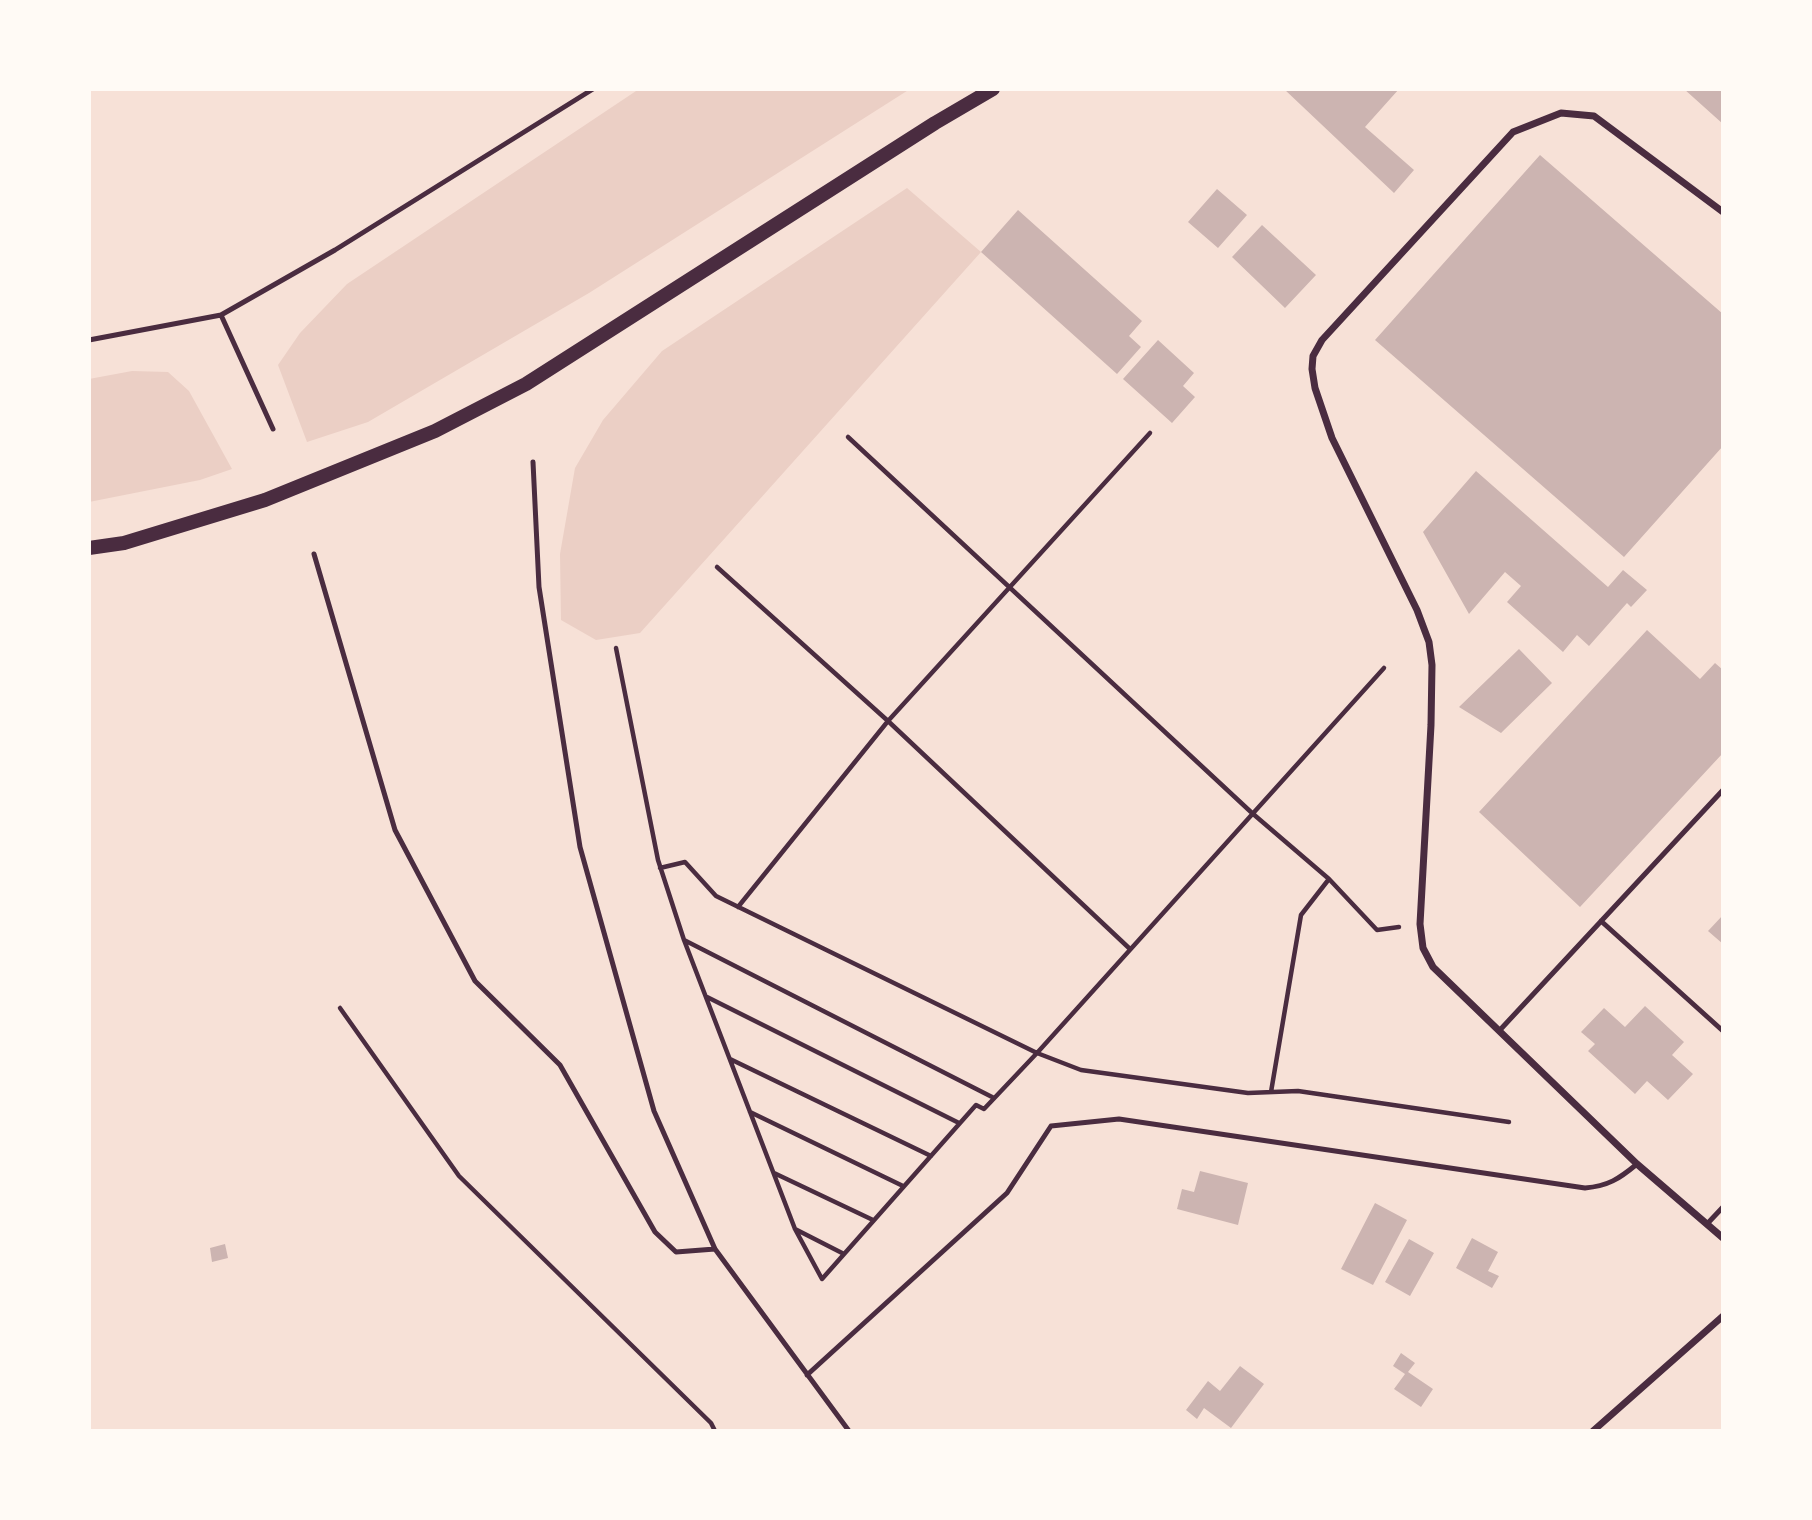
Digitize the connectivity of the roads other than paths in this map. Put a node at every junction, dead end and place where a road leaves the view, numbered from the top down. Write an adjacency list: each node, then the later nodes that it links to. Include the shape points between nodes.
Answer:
1 (593, 89): 4 (lane, via 335,250)
2 (993, 89): 8 (main road, via 526,384 435,431 265,500 124,543)
3 (1723, 212): 12 (street, via 1594,116 1562,113 1513,132 1322,340 1313,356 1315,388 1332,438 1429,642 1431,725 1420,924 1423,948 1433,967)
4 (221, 315): 5 (lane); 6 (lane)
5 (89, 340)
6 (273, 429)
7 (533, 463): 18 (lane, via 539,587 580,847 653,1111)
8 (89, 548)
9 (314, 554): 18 (lane, via 394,830 475,981 560,1065 655,1232 676,1252)
10 (1723, 790): 11 (lane)
11 (1601, 921): 12 (lane); 13 (lane)
12 (1499, 1031): 14 (street)
13 (1723, 1031)
14 (1637, 1164): 16 (street); 20 (lane, via 1618,1180 1585,1188 1119,1119 1051,1126 1007,1193)
15 (1723, 1207): 16 (lane)
16 (1707, 1224): 17 (street)
17 (1723, 1238)
18 (715, 1249): 20 (lane)
19 (1723, 1317): 22 (street)
20 (807, 1375): 21 (lane)
21 (849, 1431)
22 (1593, 1431)

